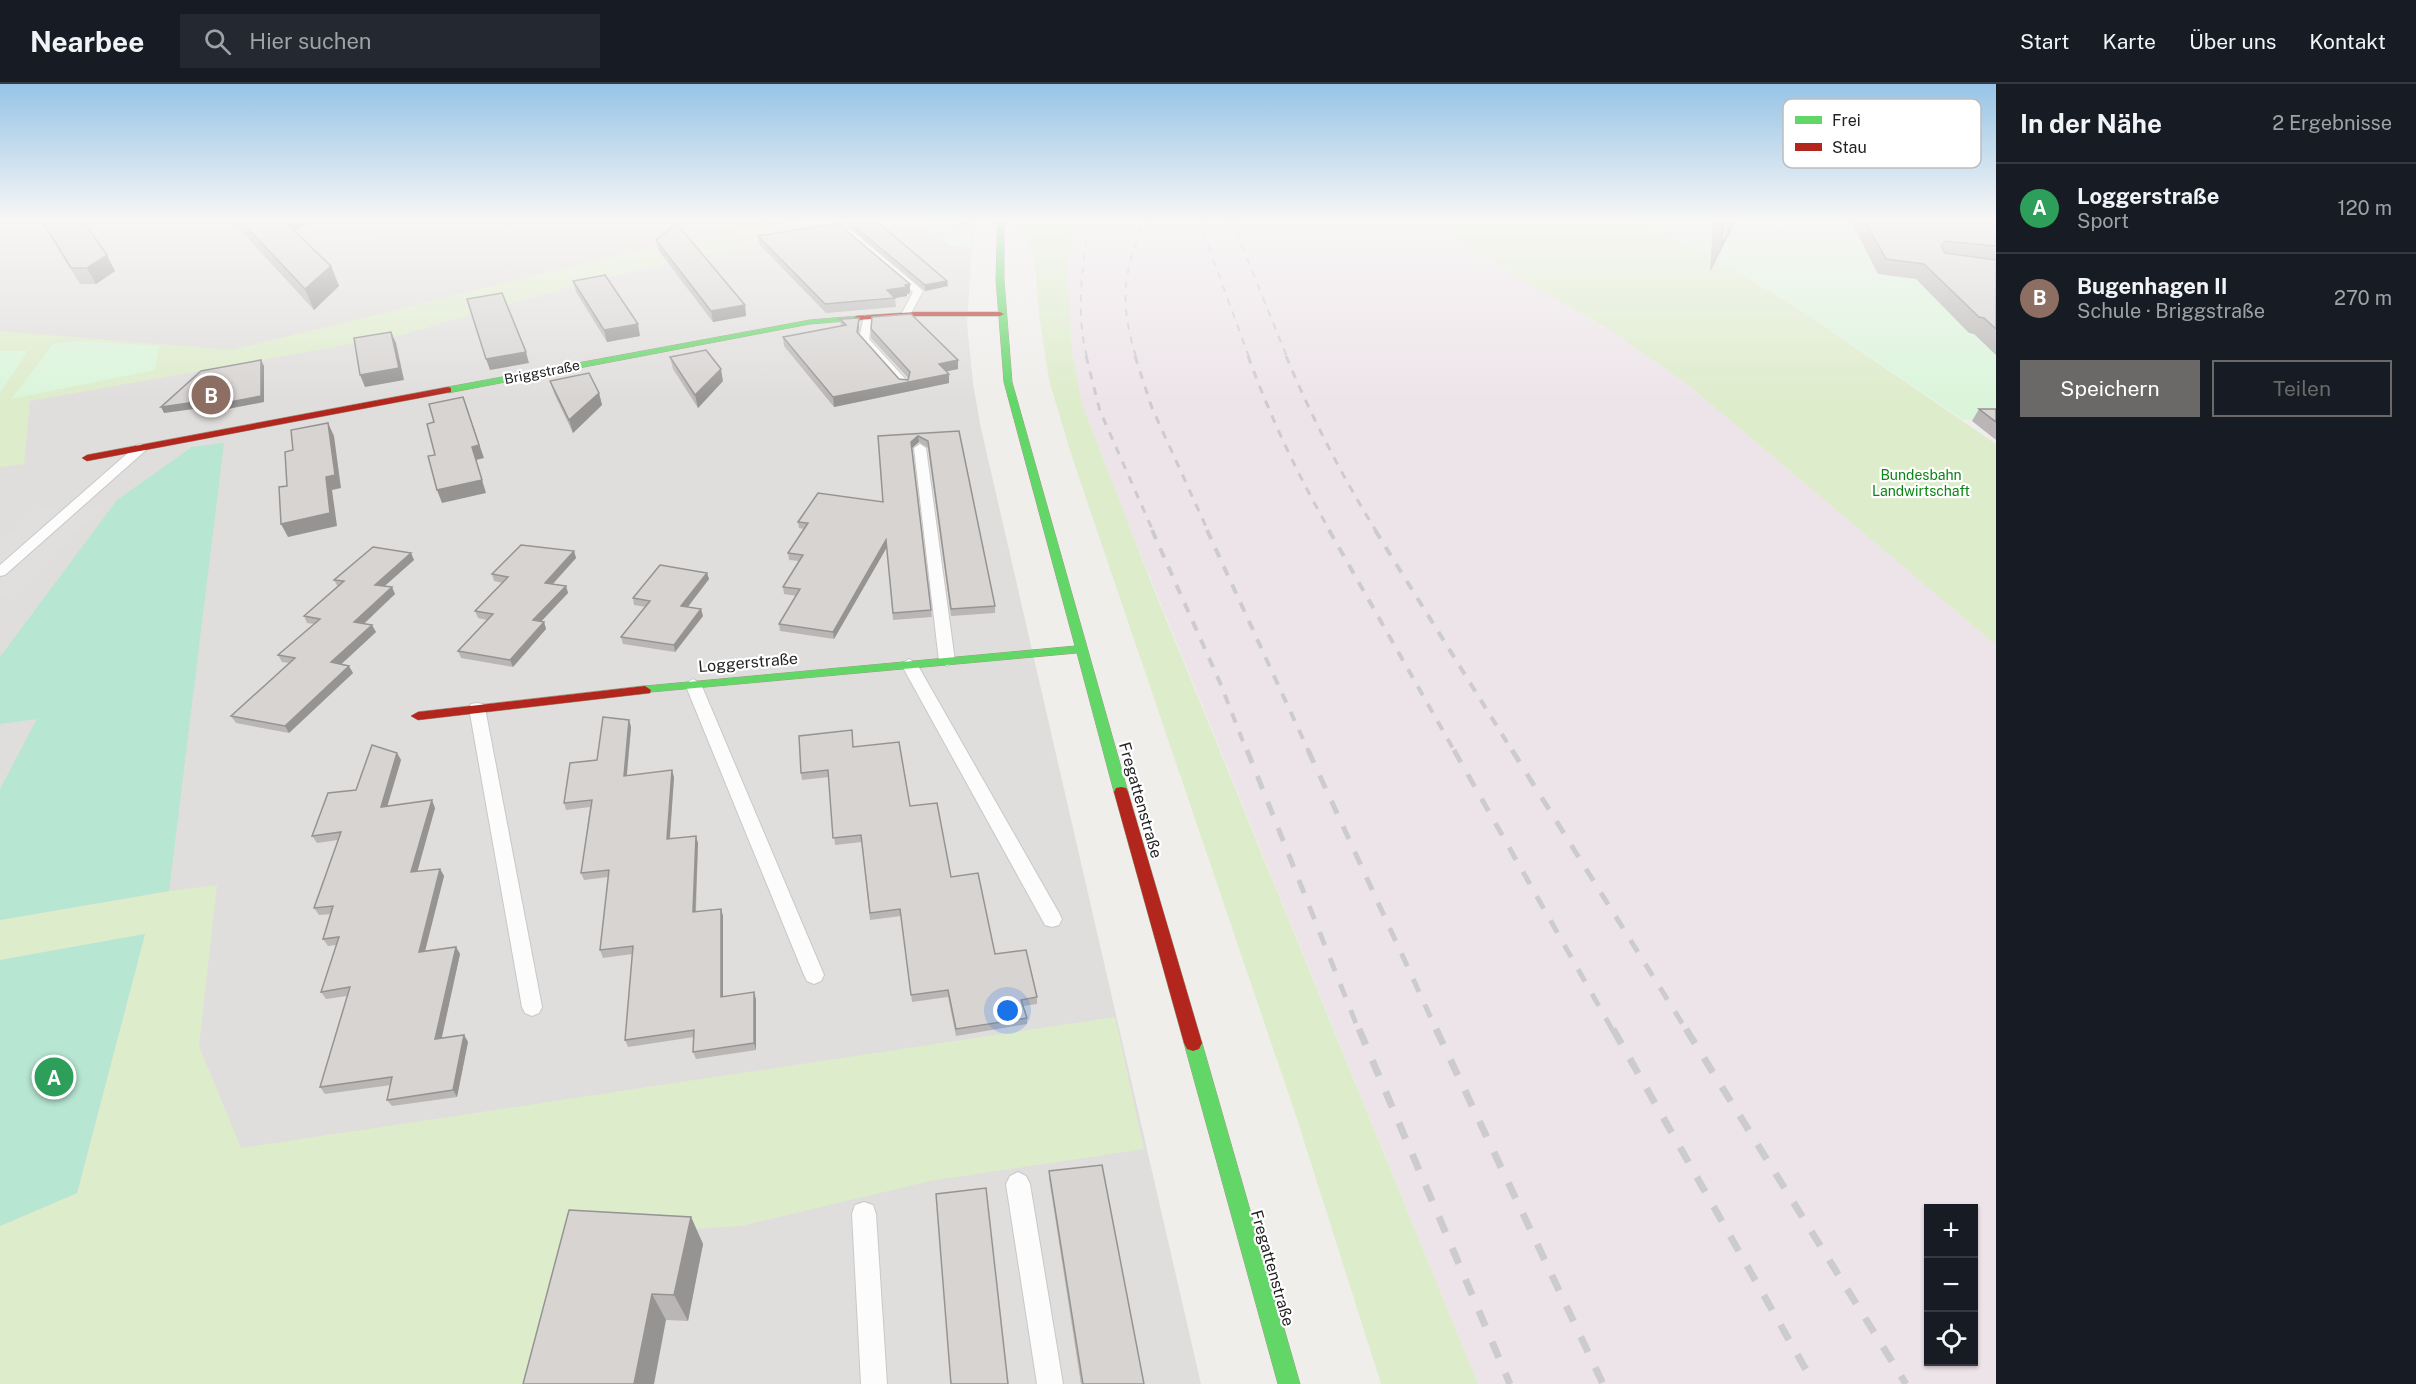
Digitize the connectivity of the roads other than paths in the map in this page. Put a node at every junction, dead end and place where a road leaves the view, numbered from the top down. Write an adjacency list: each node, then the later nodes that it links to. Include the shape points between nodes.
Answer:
1 (905, 280): 4 (lane, via 918,291)
2 (999, 280): 3 (street, Fregattenstraße)
3 (1000, 314): 4 (street, Briggstraße); 11 (street, Fregattenstraße, via 1011,392)
4 (906, 315): 5 (street, Briggstraße)
5 (867, 317): 6 (lane, via 864,339); 7 (street, Briggstraße, via 810,322)
6 (905, 385)
7 (141, 448): 9 (street, Briggstraße); 10 (lane)
8 (920, 448): 12 (lane)
9 (87, 458)
10 (0, 572)
11 (1081, 650): 12 (street, Loggerstraße); 24 (street, Fregattenstraße)
12 (947, 661): 13 (street, Loggerstraße)
13 (909, 664): 14 (street, Loggerstraße); 17 (lane)
14 (693, 684): 15 (street, Loggerstraße); 18 (lane)
15 (477, 708): 16 (street, Loggerstraße); 19 (lane)
16 (418, 716)
17 (1052, 919)
18 (814, 975)
19 (532, 1006)
20 (1018, 1184): 23 (lane)
21 (864, 1214): 22 (lane)
22 (873, 1384)
23 (1050, 1384)
24 (1289, 1384)

